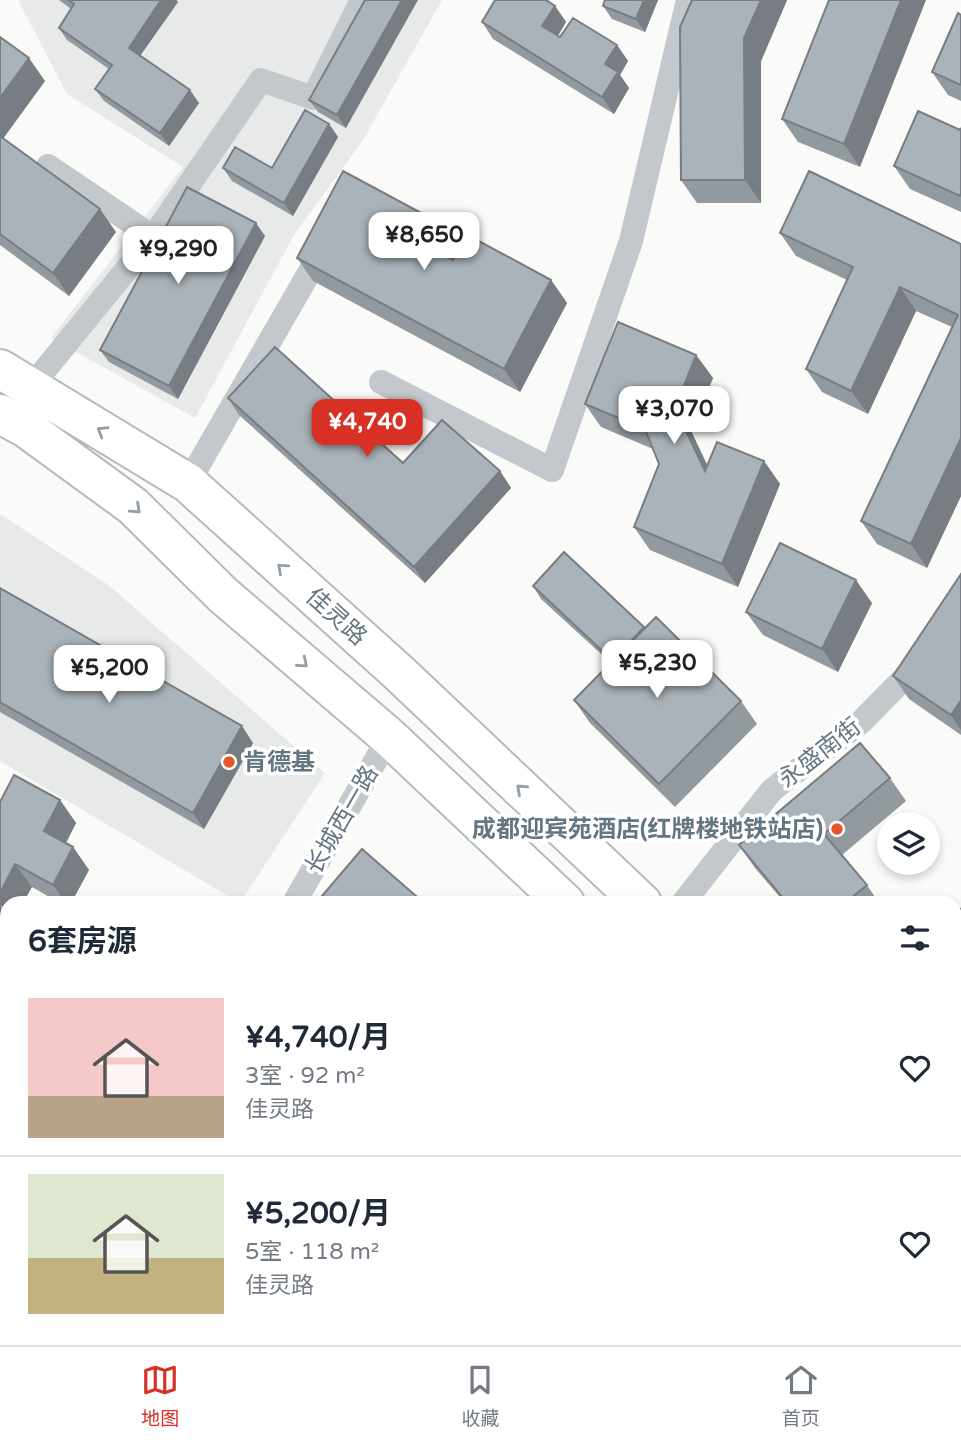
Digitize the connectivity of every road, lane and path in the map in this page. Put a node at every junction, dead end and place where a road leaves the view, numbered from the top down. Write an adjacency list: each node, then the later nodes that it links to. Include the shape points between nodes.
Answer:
1 (362, 0): 5 (street, via 313,99 261,80)
2 (688, 0): 7 (street, via 631,241 552,470)
3 (48, 166): 5 (street)
4 (334, 230): 9 (street)
5 (153, 237): 6 (street)
6 (16, 378): 9 (main road, 佳灵路, one-way to 6)
7 (381, 382)
8 (0, 414): 11 (main road, one-way to 11, via 133,506 223,595)
9 (188, 483): 14 (main road, 佳灵路, one-way to 9, via 398,672)
10 (961, 608): 15 (street, 永盛南街, via 932,651 861,722 772,790)
11 (389, 737): 12 (street, 长城西一路); 13 (main road)
12 (298, 896)
13 (558, 896)
14 (635, 896)
15 (689, 896)

